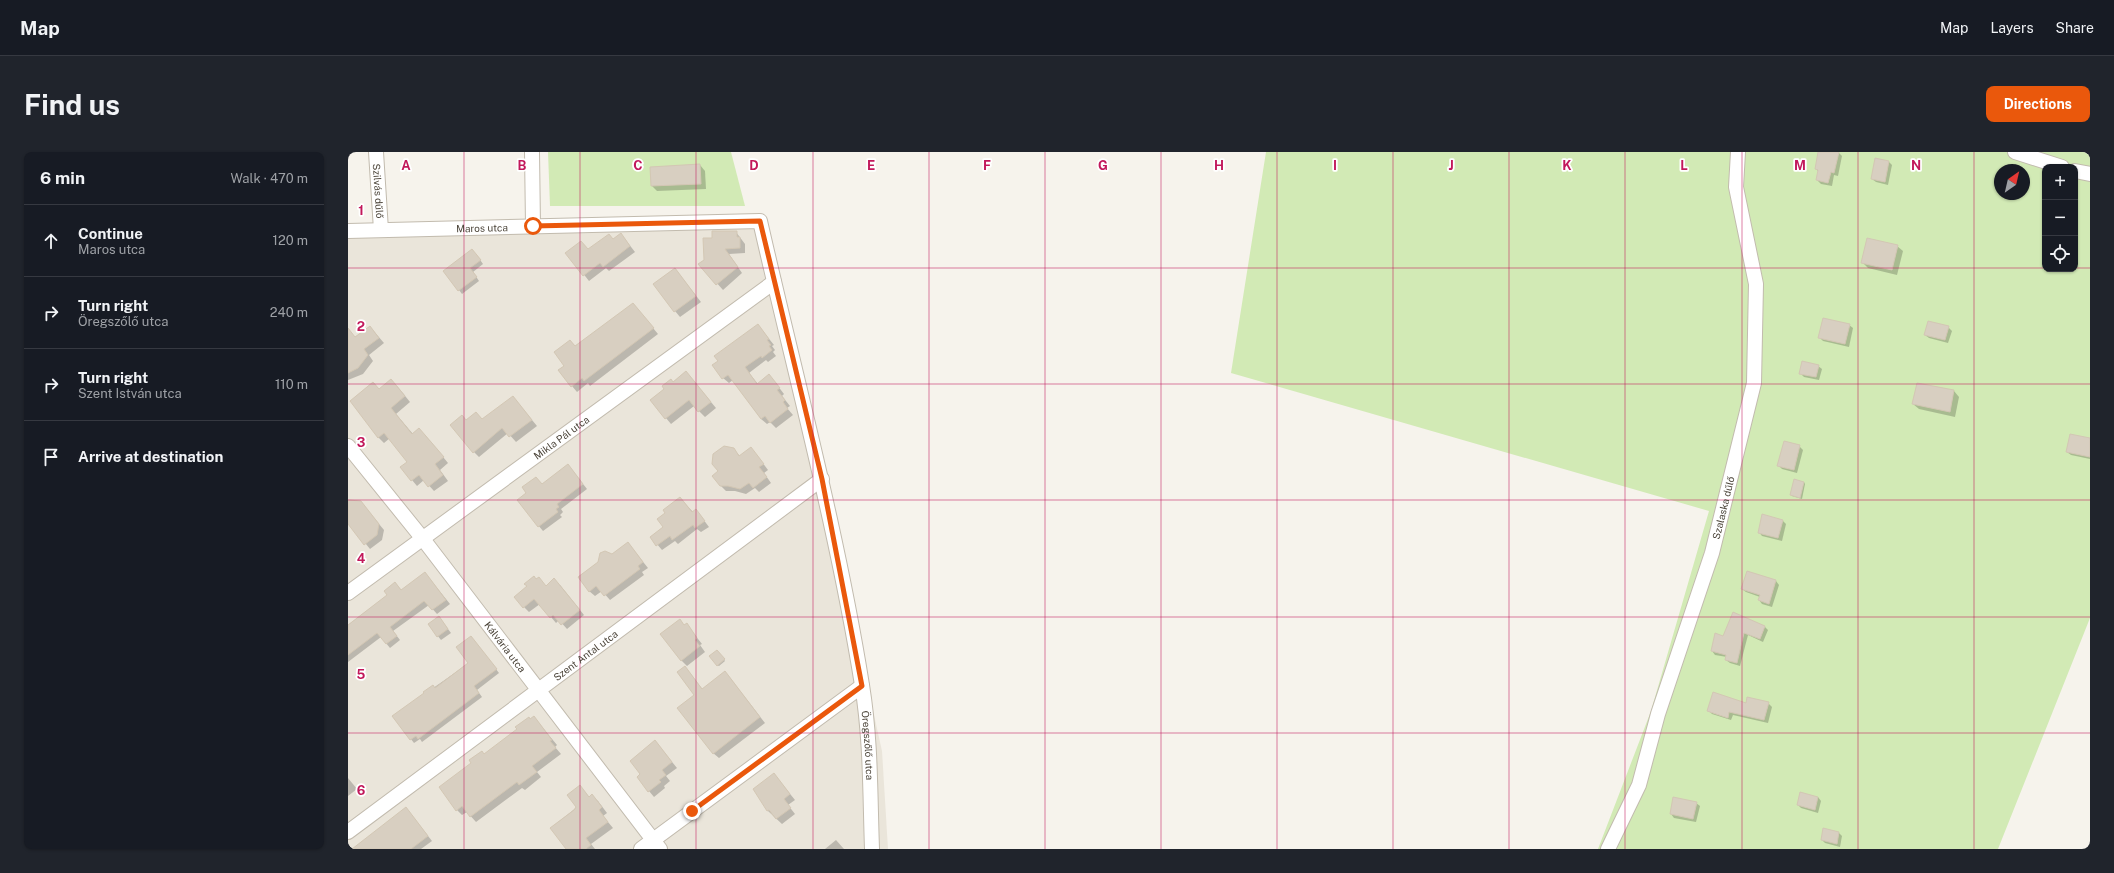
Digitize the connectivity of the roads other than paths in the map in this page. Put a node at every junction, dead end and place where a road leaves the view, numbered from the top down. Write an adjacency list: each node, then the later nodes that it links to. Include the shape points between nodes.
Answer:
1 (376, 152): 10 (street, Szilvás dűlő)
2 (532, 152): 9 (street)
3 (1738, 152): 23 (street, Szalaska dűlő, via 1736,187 1756,284 1754,383 1712,553 1658,714 1639,784)
4 (2015, 152): 5 (street)
5 (2053, 164)
6 (2078, 172): 7 (street)
7 (2090, 174)
8 (760, 221): 9 (street, Maros utca); 12 (street, Öregszőlő utca)
9 (533, 226): 10 (street, Maros utca)
10 (381, 230): 11 (street, Maros utca)
11 (348, 231)
12 (774, 282): 14 (street, Öregszőlő utca); 15 (street, Mikla Pál utca)
13 (348, 446): 15 (street, Kálvária utca)
14 (822, 479): 17 (street, Öregszőlő utca); 18 (street, Szent Antal utca)
15 (424, 539): 16 (street, Mikla Pál utca); 18 (street, Kálvária utca)
16 (348, 593)
17 (862, 686): 20 (street); 22 (street, Öregszőlő utca, via 869,751)
18 (539, 690): 19 (street, Szent Antal utca); 20 (street, Kálvária utca)
19 (348, 832)
20 (657, 844): 21 (street)
21 (641, 849)
22 (872, 849)
23 (1608, 849)

